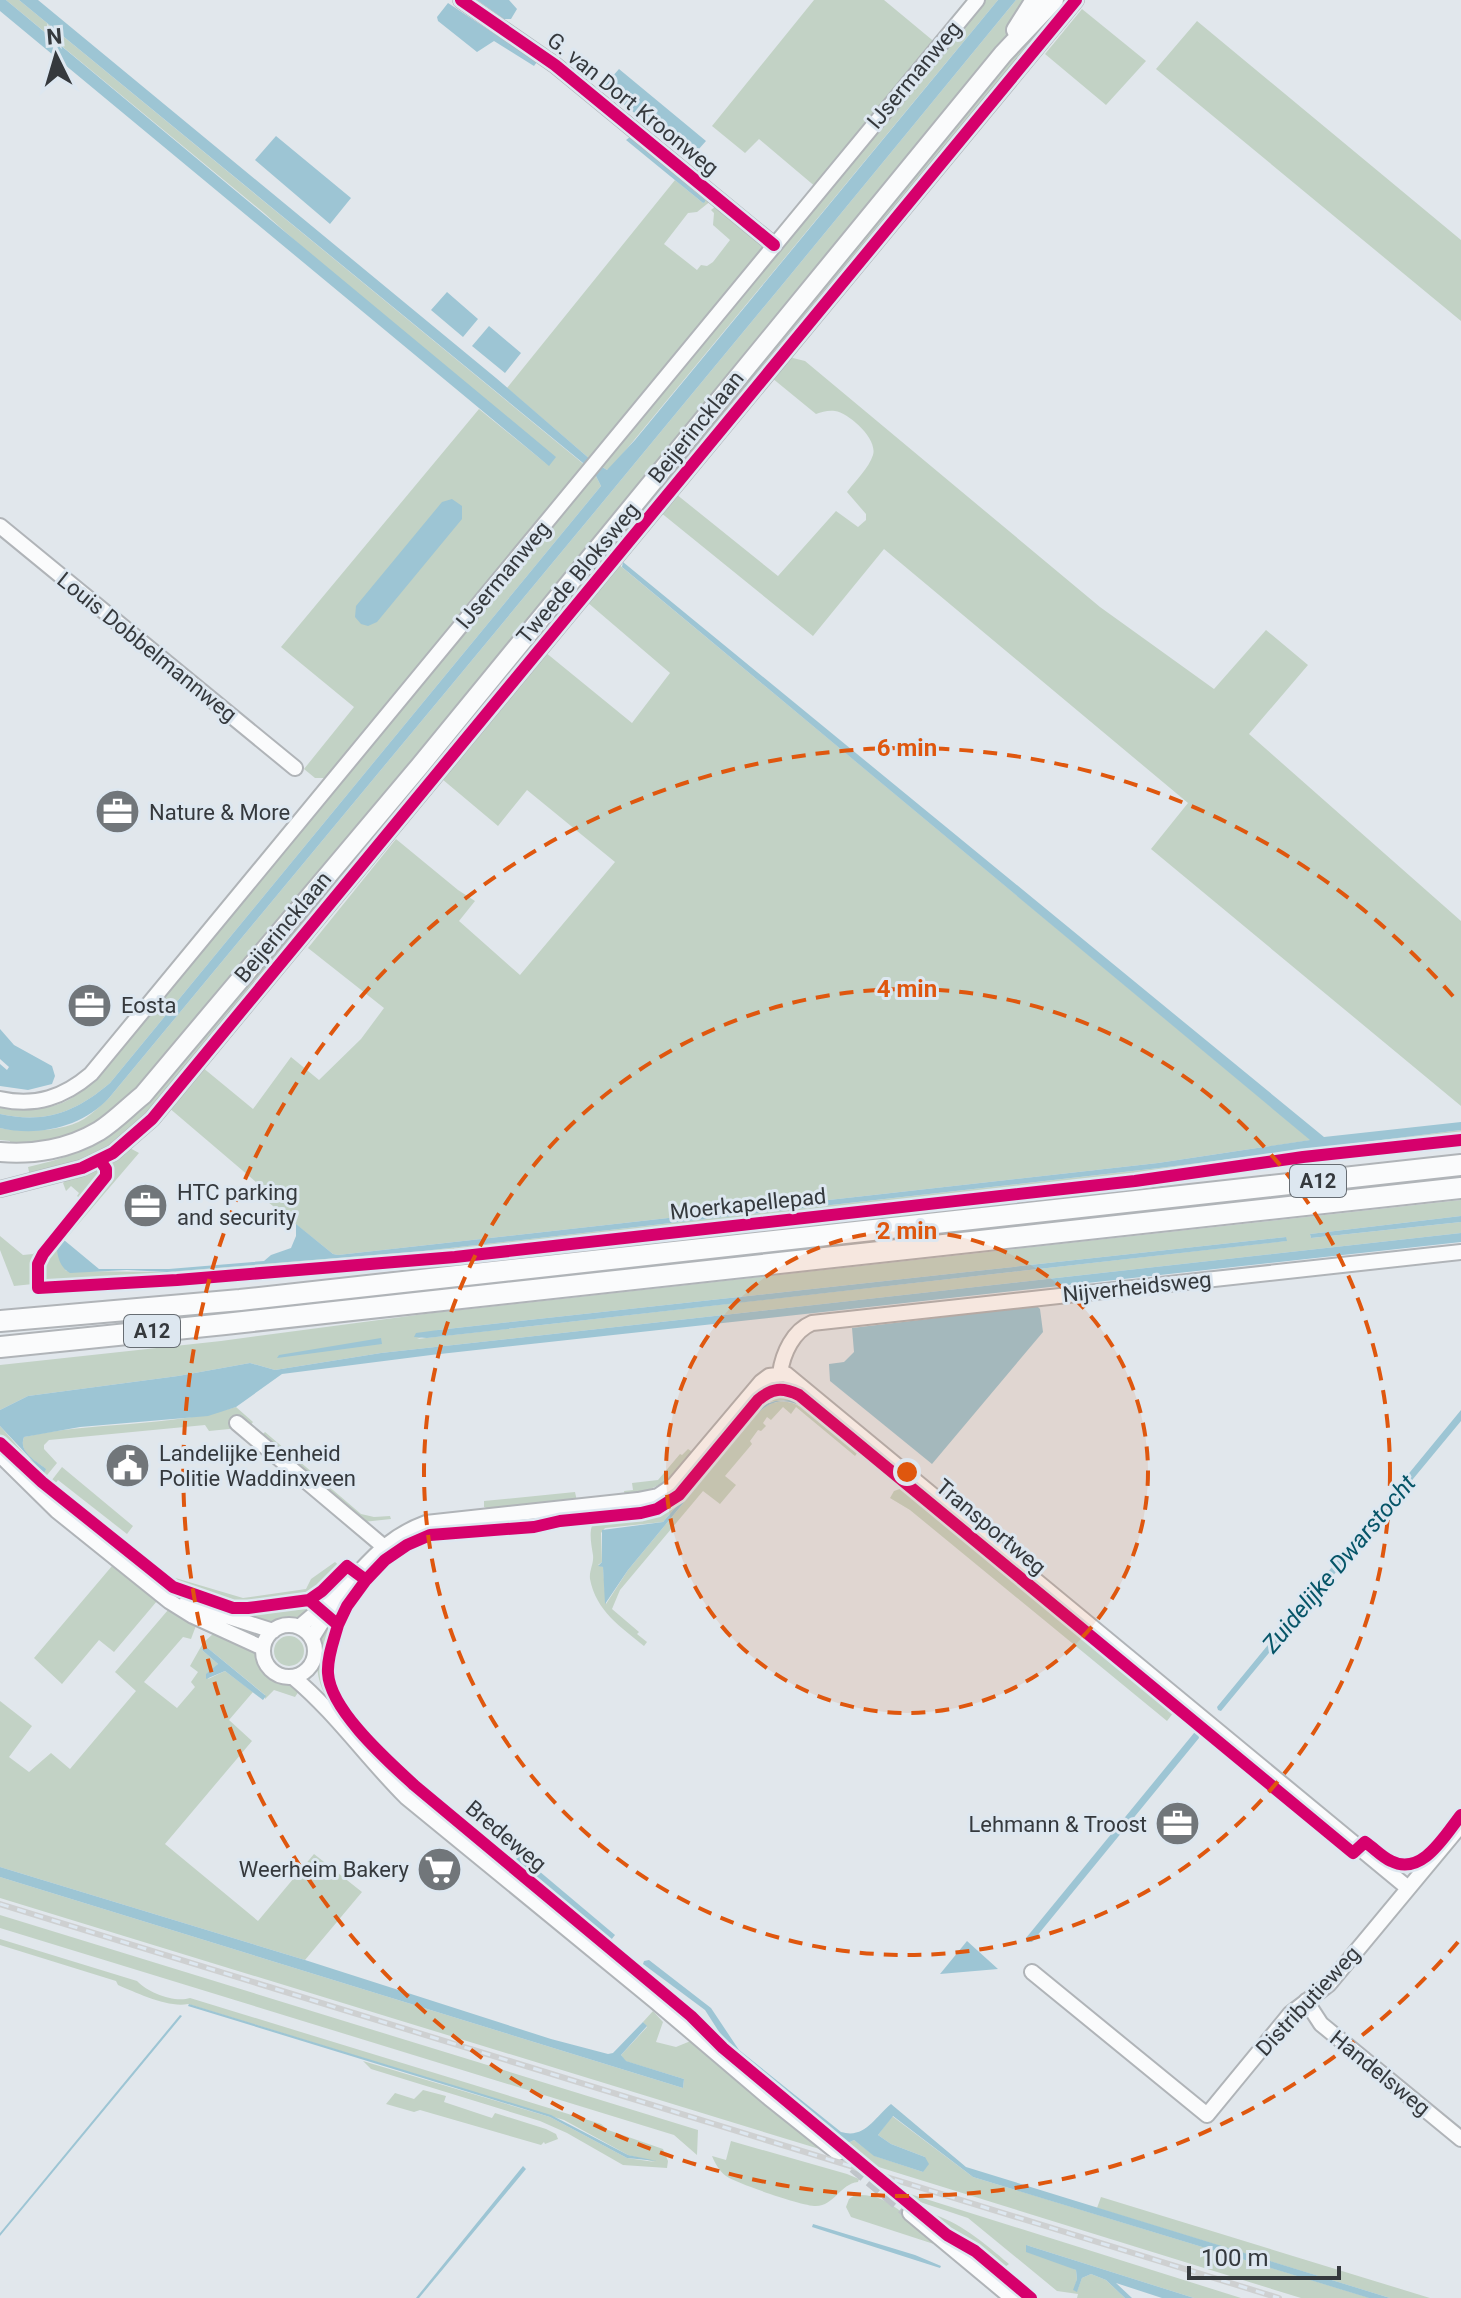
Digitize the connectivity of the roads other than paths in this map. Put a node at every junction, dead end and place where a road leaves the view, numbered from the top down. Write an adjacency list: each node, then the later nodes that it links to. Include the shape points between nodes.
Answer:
1 (461, 0): 7 (street, G. van Dort Kroonweg, via 555,65)
2 (977, 0): 7 (street, IJsermanweg)
3 (1035, 0): 6 (main road, Beijerincklaan)
4 (1054, 0): 6 (main road, Beijerincklaan)
5 (1076, 0): 16 (street, Tweede Bloksweg, via 152,1119 113,1153 91,1164)
6 (1003, 54): 10 (main road, Beijerincklaan)
7 (774, 245): 11 (street, IJsermanweg, via 91,1074 44,1101)
8 (0, 526): 9 (street, Louis Dobbelmannweg)
9 (295, 768)
10 (143, 1095): 12 (main road, Beijerincklaan, via 98,1132 74,1143 25,1154); 13 (main road, Beijerincklaan, via 125,1122 90,1146 45,1160)
11 (0, 1099)
12 (0, 1152)
13 (0, 1160)
14 (1461, 1165): 18 (highway, A12, via 240,1300)
15 (1461, 1188): 19 (highway, A12)
16 (0, 1189)
17 (1461, 1252): 20 (street, Nijverheidsweg, via 812,1323 788,1347)
18 (0, 1321)
19 (0, 1347)
20 (780, 1373): 23 (street, via 761,1382 674,1485 658,1496 426,1523); 34 (street, Transportweg, via 794,1378)
21 (237, 1423): 23 (street)
22 (0, 1455): 24 (street, via 57,1511)
23 (383, 1546): 25 (street)
24 (158, 1591): 27 (street); 29 (street, via 193,1616)
25 (339, 1592): 26 (street); 28 (street)
26 (299, 1627): 27 (street, via 285,1625); 28 (street)
27 (273, 1631): 29 (street)
28 (312, 1638): 30 (street, via 315,1654)
29 (263, 1648): 31 (street, via 271,1670)
30 (308, 1669): 31 (street); 32 (street, Bredeweg)
31 (293, 1677): 32 (street, Bredeweg)
32 (329, 1711): 38 (street, Bredeweg, via 406,1797)
33 (1461, 1825): 34 (street, Distributieweg)
34 (1408, 1888): 36 (street, Distributieweg, via 1329,1984)
35 (1032, 1972): 36 (street, Distributieweg, via 1207,2115)
36 (1306, 2001): 37 (street, Handelsweg, via 1321,2024)
37 (1461, 2139)
38 (838, 2153)
39 (910, 2213): 40 (street)
40 (1012, 2298)

